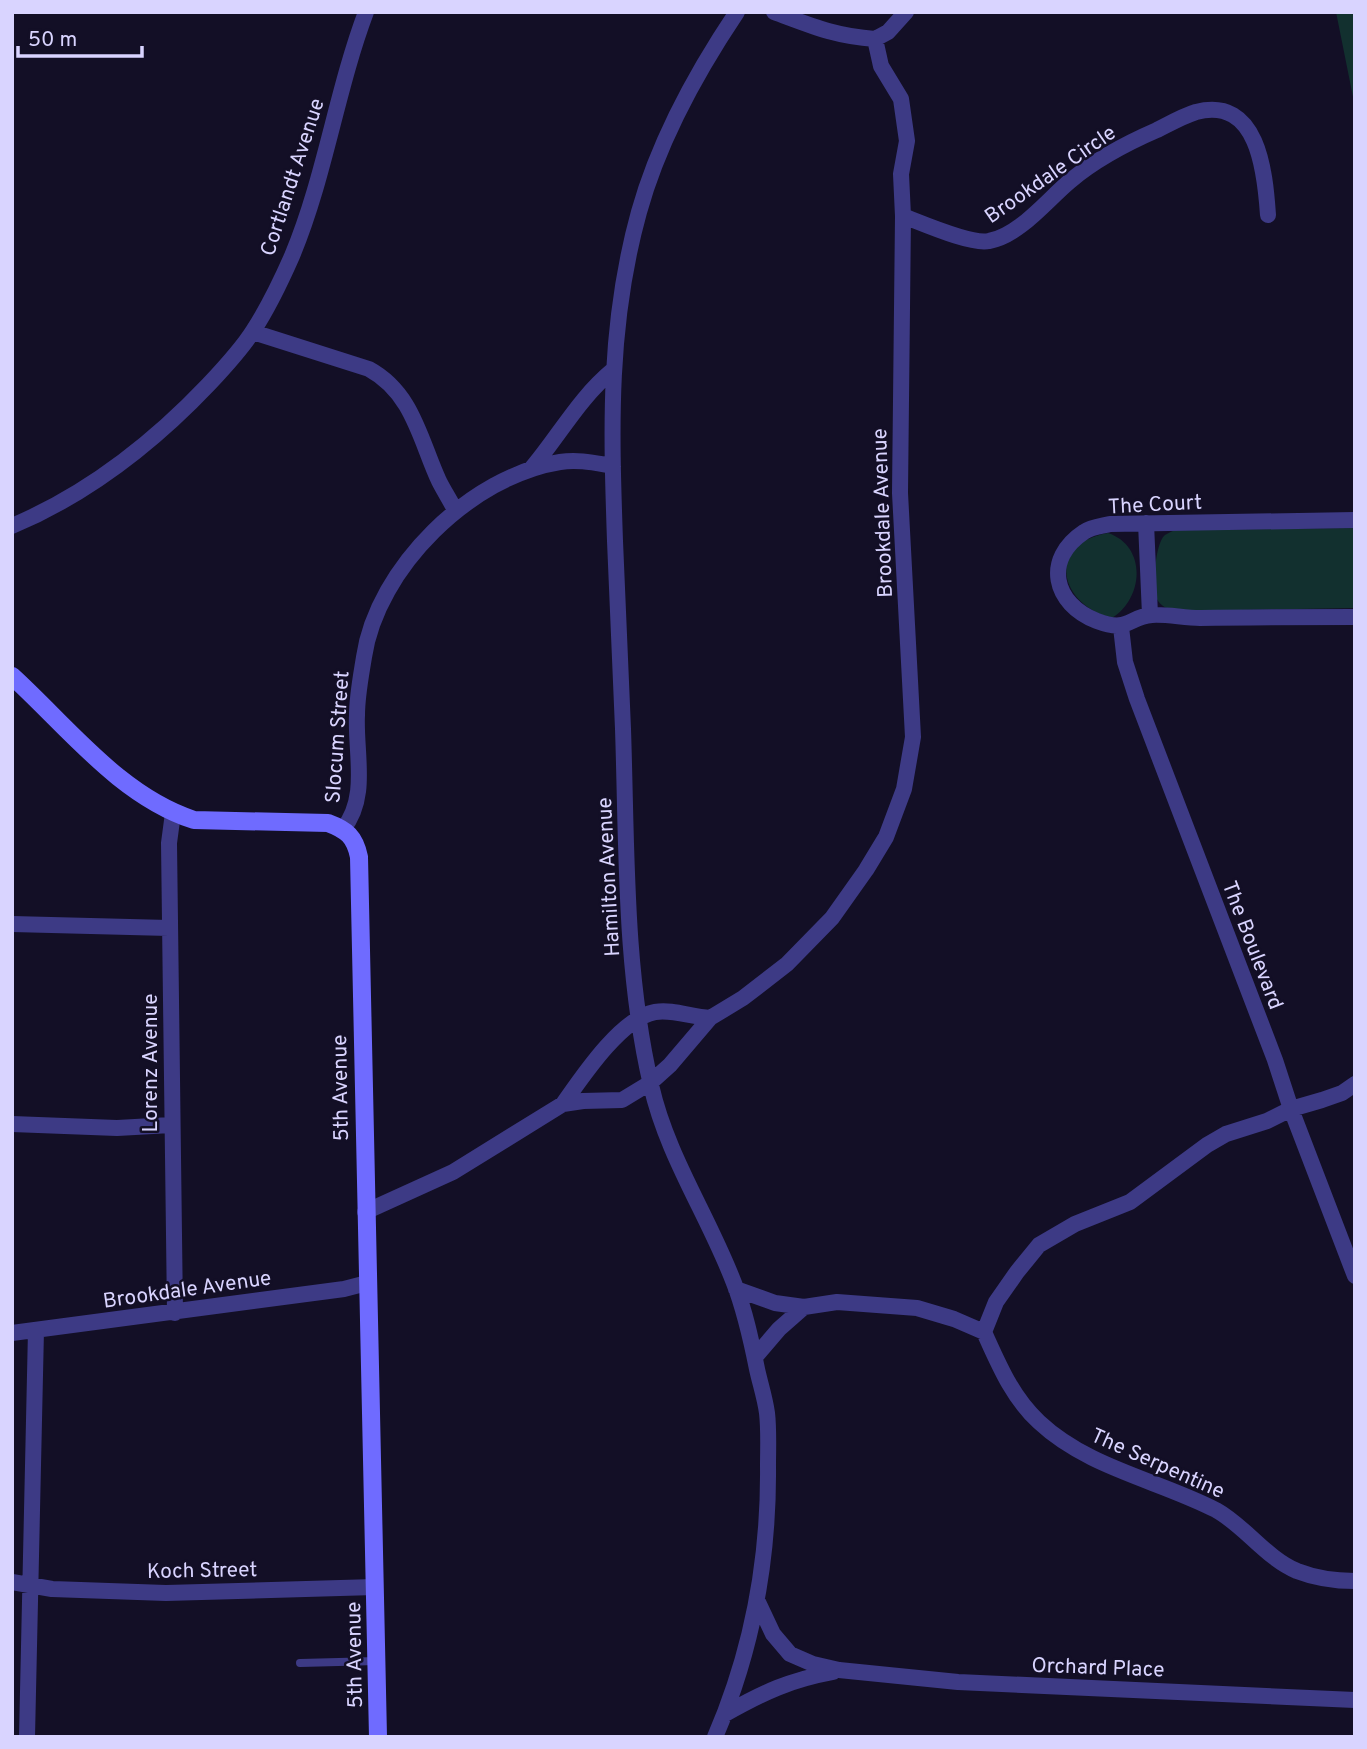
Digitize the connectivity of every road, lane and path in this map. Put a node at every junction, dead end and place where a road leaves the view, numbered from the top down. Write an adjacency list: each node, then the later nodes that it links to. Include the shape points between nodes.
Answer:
1 (366, 12): 8 (street, Cortlandt Avenue, via 292,255)
2 (737, 12): 9 (street, Hamilton Avenue, via 679,110 640,207 624,280)
3 (774, 12): 5 (street, via 813,28)
4 (906, 12): 5 (street)
5 (875, 39): 7 (street, Brookdale Avenue, via 881,66 901,99 907,141 901,174)
6 (1268, 215): 7 (street, Brookdale Circle, via 1266,181 1252,137 1240,117 1211,110 1195,112 1102,159 999,239 972,240)
7 (903, 216): 25 (street, Brookdale Avenue, via 900,494 913,737 904,789 886,837 832,918 787,964)
8 (253, 332): 12 (street, via 384,377 418,425); 15 (street, Cortlandt Avenue, via 193,401 117,468)
9 (613, 370): 10 (street, Hamilton Avenue); 11 (street, Slocum Street, via 594,385)
10 (613, 466): 11 (street, Slocum Street, via 569,461); 24 (street, Hamilton Avenue, via 628,882)
11 (531, 469): 12 (street, Slocum Street)
12 (455, 510): 21 (street, Slocum Street, via 409,560 368,635 356,715 358,801)
13 (1355, 520): 14 (street, The Court)
14 (1146, 523): 16 (street); 18 (street, The Court, via 1086,530 1068,547 1057,567 1059,586 1068,603 1096,621)
15 (12, 526)
16 (1150, 615): 17 (street); 18 (street)
17 (1355, 617)
18 (1121, 627): 29 (street, The Boulevard, via 1125,662 1137,699)
19 (12, 676): 20 (street, via 141,795)
20 (173, 813): 21 (street, via 194,820 306,821); 23 (street, Lorenz Avenue)
21 (344, 828): 32 (street, 5th Avenue, via 356,841 359,857)
22 (12, 924): 23 (street)
23 (169, 928): 31 (street, Lorenz Avenue)
24 (638, 1017): 25 (street, via 670,1011); 26 (street, Hamilton Avenue); 28 (street, Brookdale Avenue, via 611,1042)
25 (710, 1018): 26 (street, Brookdale Avenue)
26 (650, 1083): 28 (street, Brookdale Avenue, via 622,1100); 35 (street, Hamilton Avenue, via 660,1124)
27 (1355, 1084): 29 (street, via 1342,1093)
28 (563, 1104): 32 (street, Brookdale Avenue, via 453,1172)
29 (1291, 1109): 33 (street, The Boulevard); 39 (street, via 1226,1134 1130,1202 1075,1224 1039,1245 996,1302)
30 (12, 1124): 31 (street)
31 (171, 1125): 37 (street, Lorenz Avenue)
32 (365, 1212): 34 (street, 5th Avenue)
33 (1355, 1276)
34 (367, 1283): 37 (street, Brookdale Avenue); 45 (street, 5th Avenue)
35 (736, 1289): 36 (street, via 775,1303); 41 (street, Hamilton Avenue)
36 (804, 1307): 39 (street, via 837,1302 905,1306); 41 (street)
37 (175, 1313): 38 (street, Brookdale Avenue)
38 (36, 1330): 40 (street, Brookdale Avenue); 44 (street)
39 (984, 1332): 42 (street, The Serpentine, via 1005,1379 1025,1407 1078,1451 1219,1512 1296,1571)
40 (12, 1333)
41 (755, 1357): 46 (street, Hamilton Avenue, via 767,1411 768,1499)
42 (1355, 1581)
43 (12, 1582): 44 (street, Koch Street)
44 (30, 1585): 45 (street, Koch Street, via 166,1593); 52 (street)
45 (375, 1587): 47 (street, 5th Avenue)
46 (757, 1600): 49 (street, Orchard Place, via 773,1634 790,1654); 51 (street, Hamilton Avenue)
47 (376, 1661): 48 (lane); 53 (street, 5th Avenue)
48 (300, 1662)
49 (839, 1671): 50 (street, Orchard Place, via 958,1682); 51 (street, Orchard Place, via 768,1690)
50 (1355, 1700)
51 (725, 1714): 54 (street, Hamilton Avenue)
52 (27, 1737)
53 (378, 1737)
54 (715, 1737)

